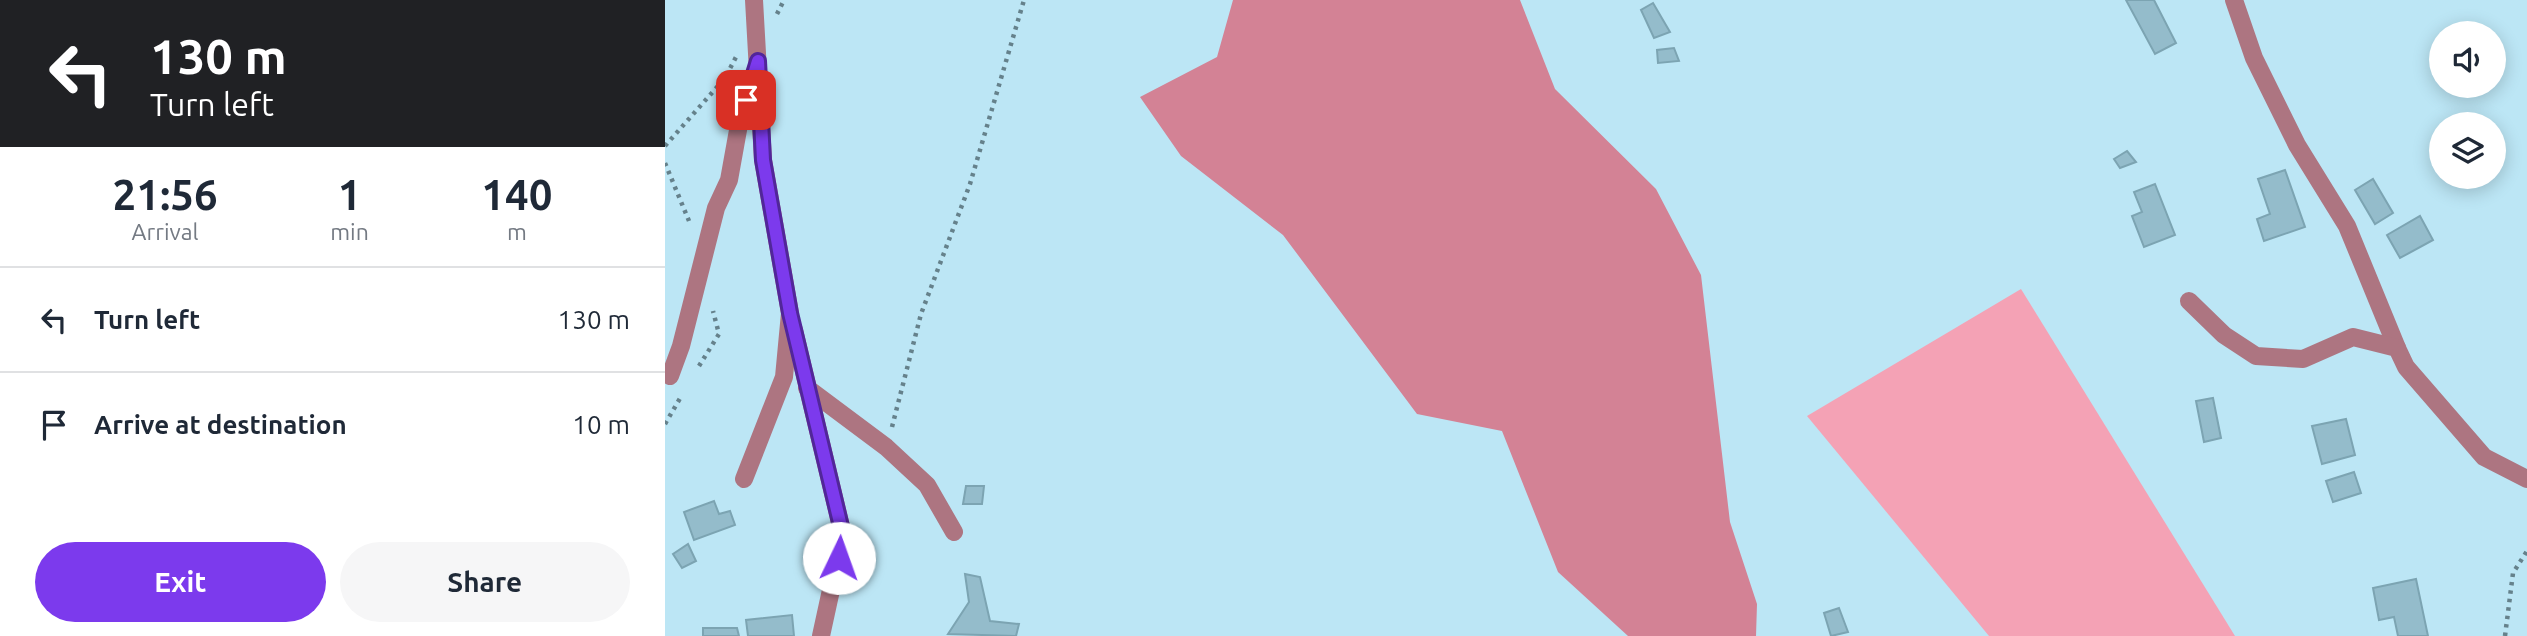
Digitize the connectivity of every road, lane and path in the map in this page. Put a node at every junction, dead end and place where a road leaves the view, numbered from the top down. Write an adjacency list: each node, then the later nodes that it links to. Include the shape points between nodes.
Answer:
1 (754, 0): 5 (street)
2 (784, 0): 5 (path, via 769,29)
3 (1024, 0): 13 (path, via 969,184 921,314)
4 (2234, 0): 10 (street, via 2254,58 2297,145 2347,226)
5 (756, 34): 6 (street); 7 (path, via 734,58 725,78)
6 (758, 61): 9 (street, via 763,160); 11 (street, via 740,119 729,180 716,208)
7 (665, 146)
8 (2189, 301): 10 (street, via 2224,335 2256,356 2303,359 2353,337)
9 (790, 313): 12 (street); 14 (street, via 784,377)
10 (2397, 348): 15 (street, via 2406,367 2484,457)
11 (670, 376)
12 (807, 388): 13 (street); 18 (street, via 843,535)
13 (886, 447): 16 (street, via 927,485)
14 (744, 479)
15 (2527, 479)
16 (954, 532)
17 (2527, 551): 19 (path, via 2513,573)
18 (821, 636)
19 (2505, 636)

